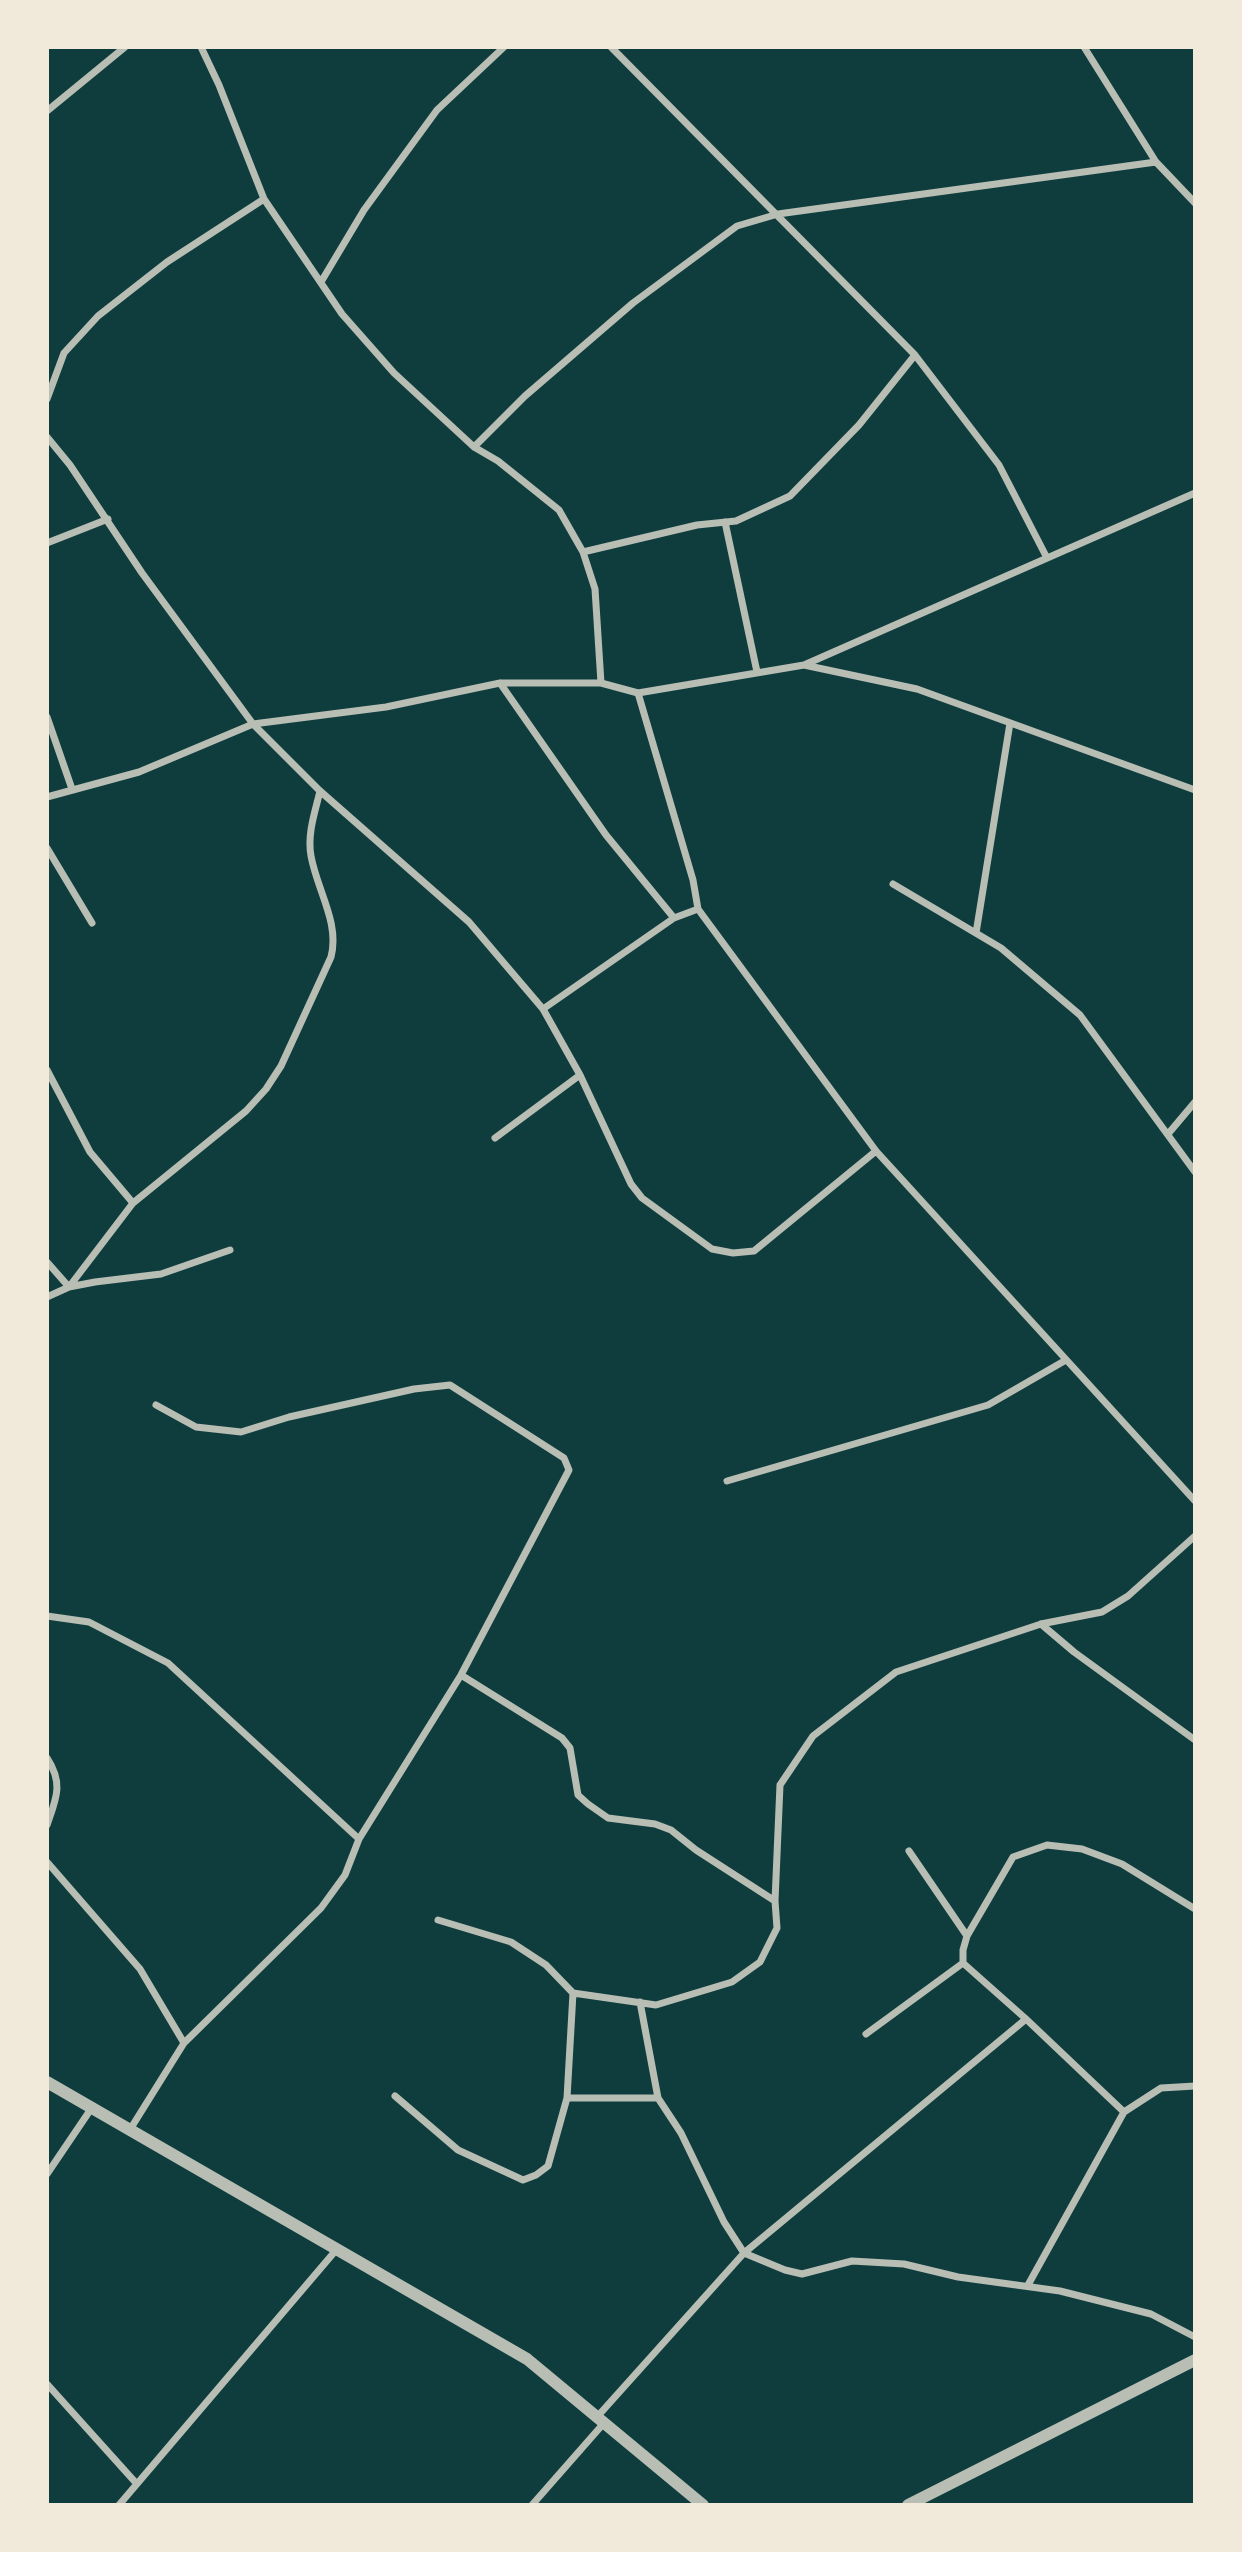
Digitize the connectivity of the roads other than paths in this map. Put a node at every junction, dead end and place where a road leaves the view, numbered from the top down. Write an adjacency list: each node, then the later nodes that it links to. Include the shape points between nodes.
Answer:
1 (125, 47): 6 (street)
2 (201, 47): 8 (street)
3 (503, 47): 11 (street, via 437,110 364,210)
4 (611, 47): 10 (street)
5 (1084, 47): 7 (street)
6 (47, 111)
7 (1156, 162): 9 (street); 10 (street)
8 (264, 199): 11 (street); 13 (street, via 167,262 98,316 64,353)
9 (1195, 203)
10 (778, 214): 12 (street); 15 (street, via 737,226 634,303 525,396)
11 (321, 282): 15 (street, via 342,314 394,373)
12 (915, 355): 18 (street, via 859,425 790,496); 21 (street, via 999,465)
13 (47, 399)
14 (47, 437): 17 (street)
15 (474, 447): 20 (street, via 559,510)
16 (1195, 493): 21 (street)
17 (108, 519): 19 (street); 29 (street)
18 (725, 522): 20 (street); 23 (street)
19 (47, 543)
20 (583, 552): 25 (street, via 595,589)
21 (1047, 558): 22 (street)
22 (804, 664): 23 (street); 28 (street, via 917,689)
23 (757, 673): 26 (street)
24 (500, 683): 25 (street); 29 (street, via 386,707); 37 (street, via 606,835)
25 (601, 683): 26 (street)
26 (638, 693): 36 (street)
27 (47, 716): 30 (street)
28 (1010, 723): 31 (street); 39 (street)
29 (253, 724): 30 (street, via 139,772); 32 (street)
30 (72, 789): 33 (street)
31 (1195, 790)
32 (320, 791): 40 (street, via 469,922); 48 (street, via 311,855 333,930 331,957 266,1089 246,1111)
33 (47, 797)
34 (47, 848): 38 (street)
35 (893, 884): 39 (street)
36 (698, 909): 37 (street); 46 (street)
37 (674, 918): 40 (street)
38 (92, 923)
39 (976, 933): 44 (street, via 1001,948 1080,1015)
40 (542, 1009): 42 (street)
41 (47, 1070): 48 (street, via 90,1152)
42 (580, 1075): 45 (street); 46 (street, via 631,1184 642,1198 712,1249 754,1251)
43 (1195, 1102): 44 (street)
44 (1168, 1134): 47 (street)
45 (495, 1138)
46 (876, 1150): 53 (street)
47 (1195, 1172)
48 (133, 1203): 51 (street)
49 (230, 1250): 51 (street, via 160,1274)
50 (47, 1262): 51 (street)
51 (69, 1287): 52 (street)
52 (47, 1297)
53 (1066, 1360): 55 (street, via 988,1405); 56 (street)
54 (156, 1405): 60 (street, via 196,1427 241,1432 289,1416 450,1385 564,1458 569,1470)
55 (727, 1481)
56 (1195, 1501)
57 (1195, 1536): 59 (street, via 1128,1596 1102,1612)
58 (47, 1616): 64 (street, via 89,1622 168,1663)
59 (1041, 1624): 61 (street); 67 (street, via 896,1672 813,1736 780,1785)
60 (461, 1675): 64 (street); 67 (street, via 562,1738 570,1748 578,1795 588,1804 608,1818 671,1830)
61 (1195, 1740)
62 (47, 1758): 63 (street, via 55,1770 58,1792)
63 (47, 1825)
64 (359, 1839): 76 (street, via 345,1875 321,1908)
65 (909, 1851): 70 (street)
66 (47, 1863): 76 (street, via 141,1969)
67 (775, 1901): 73 (street, via 778,1928 760,1962 732,1982 656,2005)
68 (1195, 1909): 70 (street, via 1122,1864 1082,1849 1046,1845 1013,1857)
69 (438, 1920): 72 (street, via 511,1942 546,1965)
70 (967, 1936): 71 (street)
71 (963, 1963): 74 (street); 75 (street)
72 (573, 1993): 73 (street); 80 (street)
73 (640, 2002): 81 (street)
74 (1026, 2019): 83 (street); 87 (street)
75 (866, 2034)
76 (184, 2043): 84 (street)
77 (47, 2082): 82 (street)
78 (1195, 2086): 83 (street, via 1161,2088)
79 (395, 2096): 80 (street, via 458,2150 523,2180 548,2166)
80 (567, 2098): 81 (street)
81 (658, 2098): 87 (street)
82 (93, 2106): 84 (street); 85 (street)
83 (1124, 2112): 88 (street)
84 (131, 2128): 86 (street)
85 (47, 2174)
86 (337, 2248): 92 (street, via 527,2358); 93 (street)
87 (744, 2253): 88 (street, via 802,2274 852,2261 905,2264); 92 (street)
88 (1028, 2286): 89 (street, via 1151,2314)
89 (1195, 2337)
90 (1195, 2360): 97 (street)
91 (47, 2384): 93 (street)
92 (601, 2420): 95 (street); 96 (street)
93 (136, 2483): 94 (street)
94 (119, 2505)
95 (532, 2505)
96 (703, 2505)
97 (908, 2505)

